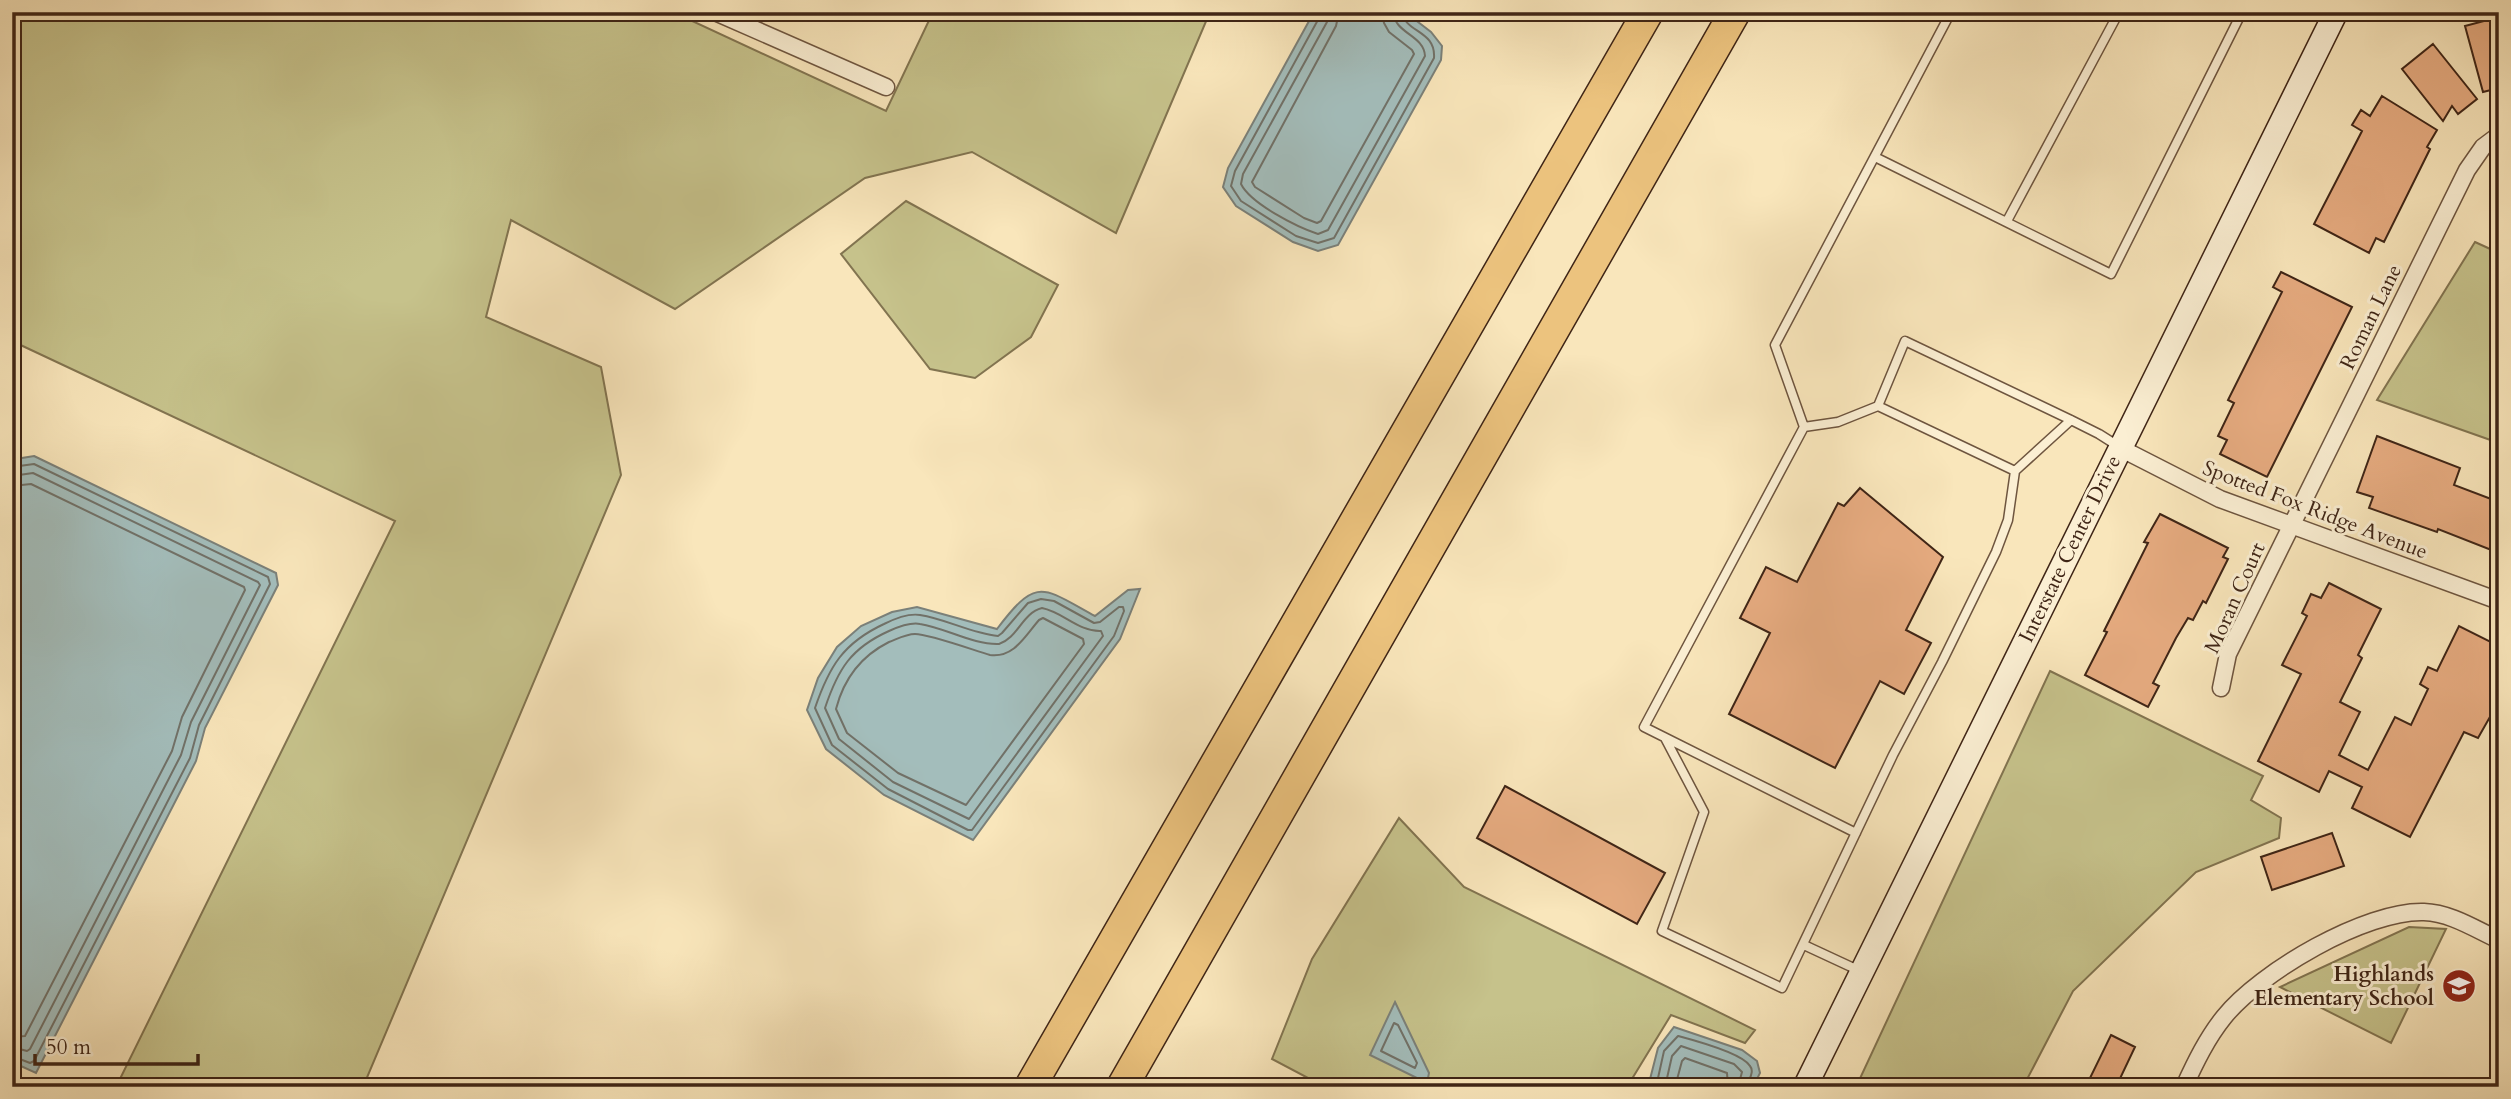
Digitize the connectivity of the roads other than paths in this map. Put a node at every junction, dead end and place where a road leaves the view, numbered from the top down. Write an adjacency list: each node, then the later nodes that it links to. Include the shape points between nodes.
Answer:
1 (715, 12): 8 (street)
2 (1648, 12): 25 (highway)
3 (1735, 12): 26 (highway)
4 (1951, 12): 10 (lane)
5 (2119, 12): 11 (lane)
6 (2242, 12): 11 (lane, via 2110,274)
7 (2336, 12): 15 (street, Interstate Center Drive)
8 (886, 87)
9 (2499, 135): 17 (street, Roman Lane, via 2483,147 2467,170)
10 (1875, 157): 11 (lane); 14 (lane, via 1775,345)
11 (2007, 221)
12 (1878, 406): 13 (lane, via 1905,341); 14 (lane, via 1838,422); 16 (lane)
13 (2071, 420): 15 (lane); 16 (lane)
14 (1804, 427): 20 (lane, via 1644,727)
15 (2120, 448): 17 (street, Spotted Fox Ridge Avenue, via 2220,499); 24 (street, Interstate Center Drive)
16 (2015, 471): 21 (lane, via 2008,520 1996,552)
17 (2291, 526): 18 (street, Spotted Fox Ridge Avenue); 19 (street, Moran Court, via 2228,654)
18 (2499, 601)
19 (2221, 688)
20 (1665, 738): 21 (lane); 23 (lane, via 1704,812 1662,931 1782,988)
21 (1856, 833): 23 (lane)
22 (2499, 940): 28 (street, via 2455,919 2427,912 2371,921 2306,953 2247,994 2202,1049)
23 (1804, 945): 24 (lane)
24 (1862, 973): 27 (street, Interstate Center Drive)
25 (1030, 1087)
26 (1122, 1087)
27 (1805, 1087)
28 (2184, 1087)

